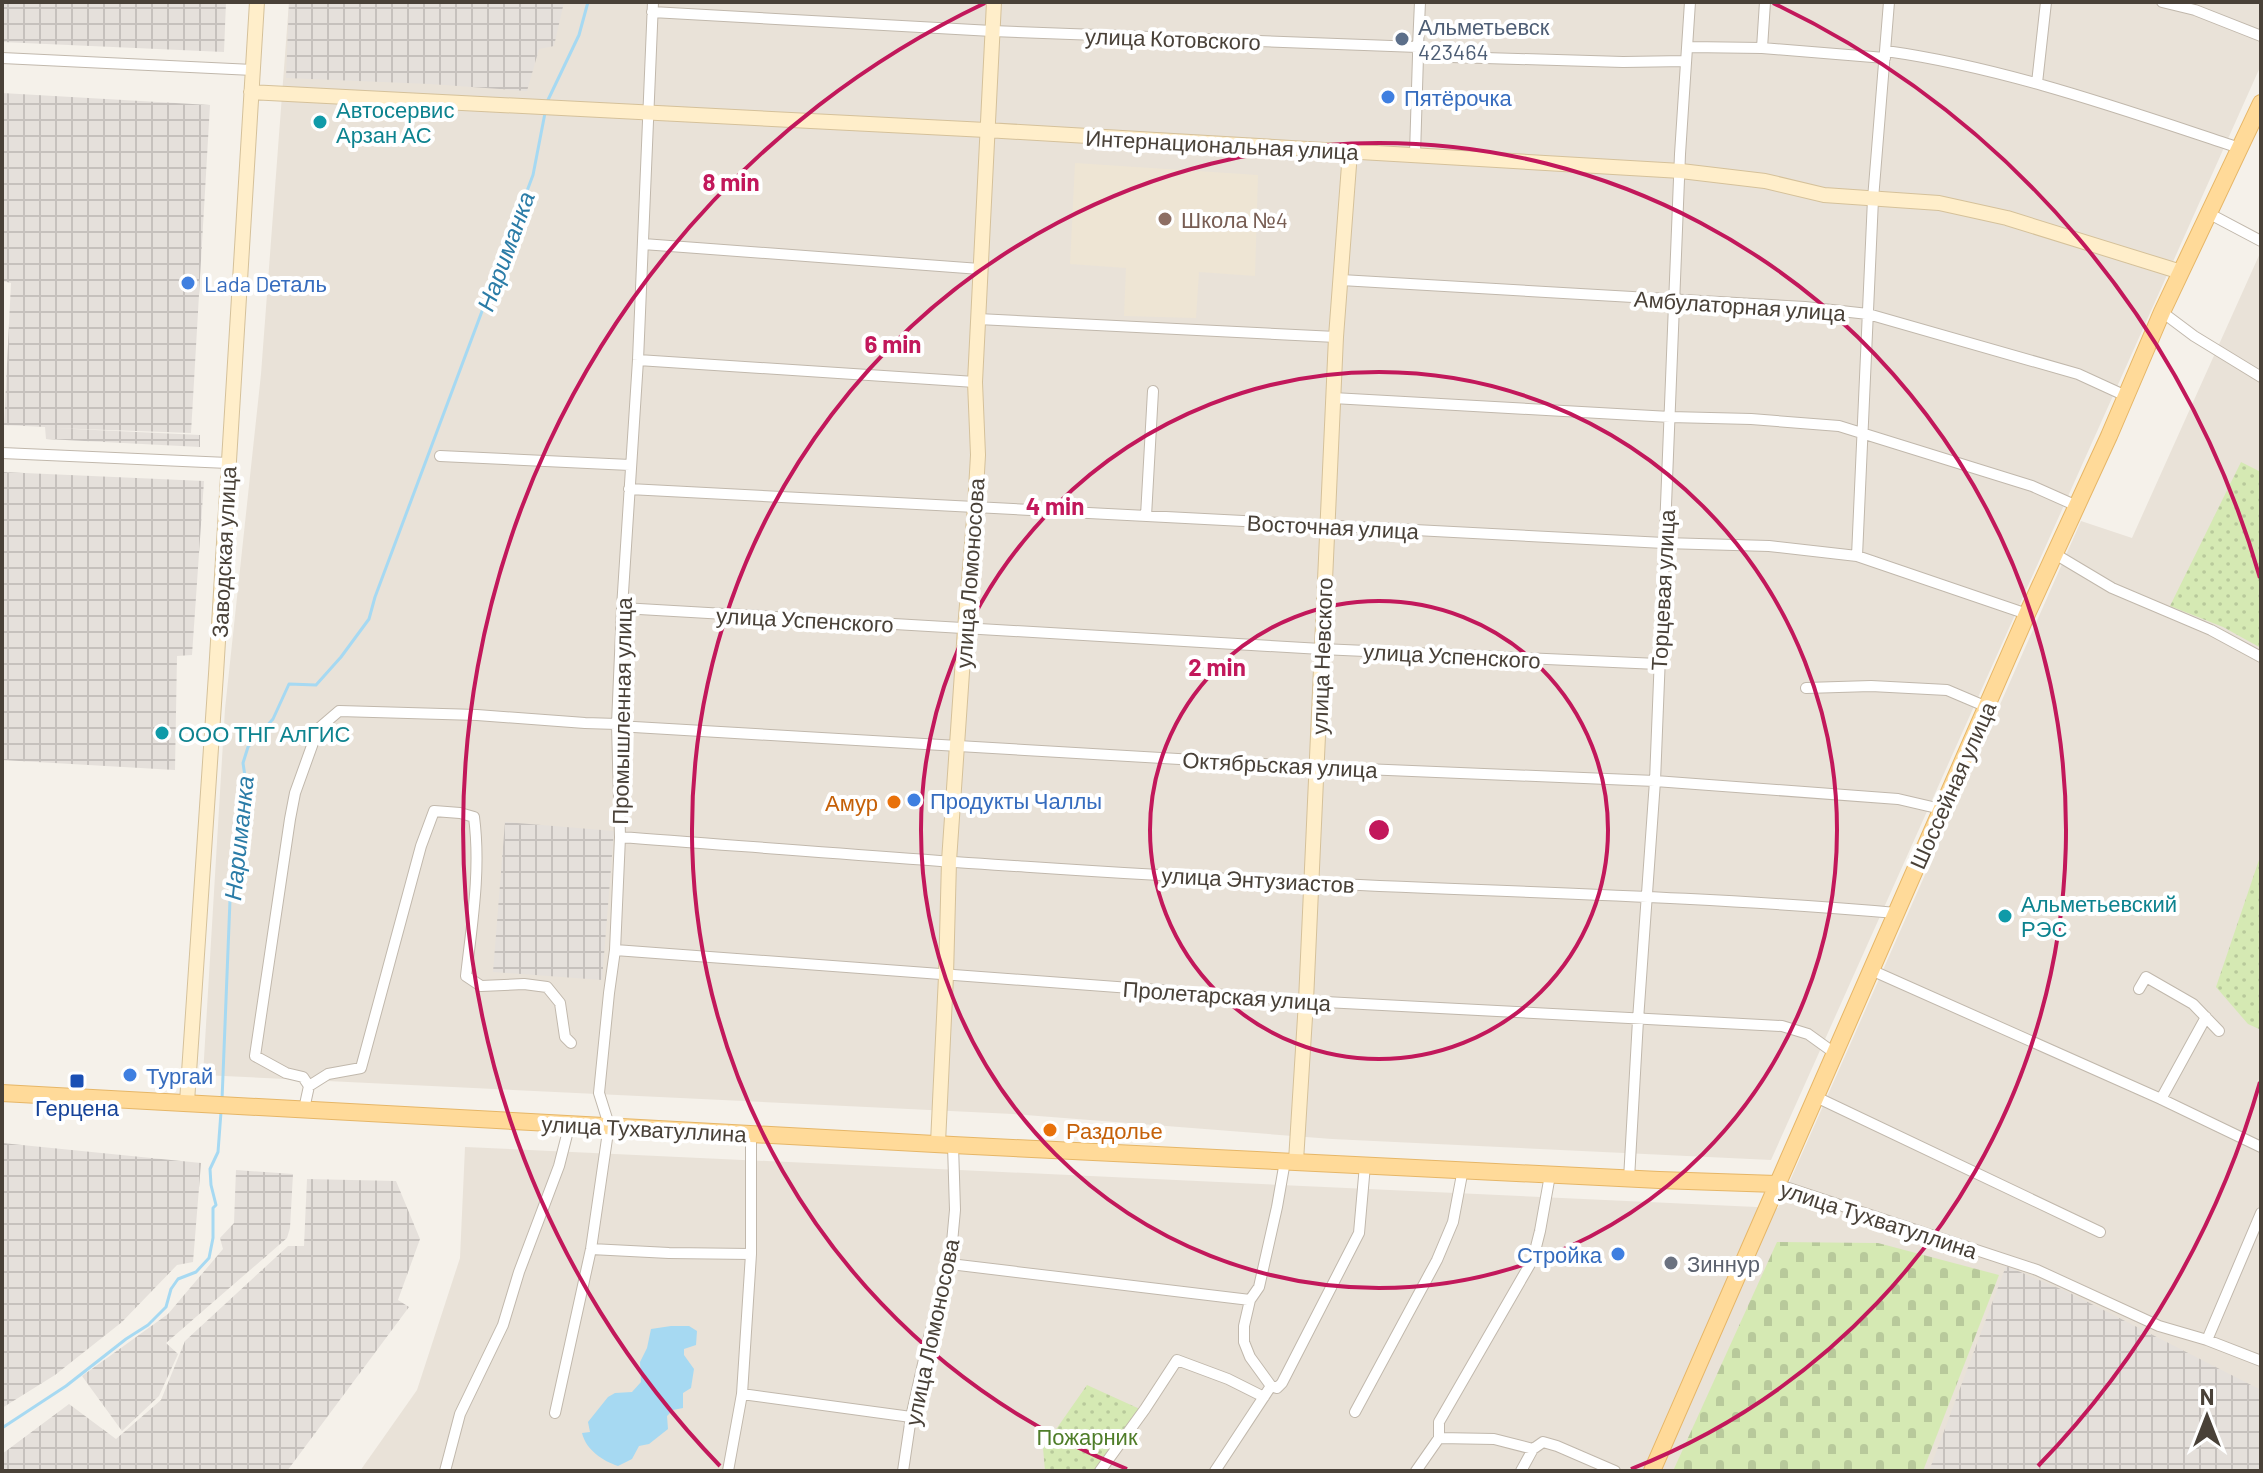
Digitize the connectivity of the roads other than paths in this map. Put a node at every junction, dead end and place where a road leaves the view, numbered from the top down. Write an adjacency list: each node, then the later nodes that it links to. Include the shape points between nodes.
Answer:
1 (257, 2): 18 (street, Заводская улица)
2 (994, 2): 10 (street, улица Ломоносова)
3 (1420, 2): 14 (street)
4 (1690, 2): 12 (street, Торцевая улица)
5 (1765, 2): 13 (street)
6 (1889, 2): 15 (street)
7 (2046, 2): 19 (street)
8 (2162, 2): 11 (street)
9 (652, 7): 10 (street, улица Котовского); 22 (street, Промышленная улица)
10 (992, 31): 14 (street, улица Котовского); 23 (street, улица Ломоносова)
11 (2261, 36)
12 (1689, 47): 13 (street); 17 (street, Торцевая улица)
13 (1762, 48): 15 (street)
14 (1418, 52): 17 (street, улица Котовского); 26 (street)
15 (1885, 55): 19 (street, via 1924,57); 28 (street)
16 (2, 58): 18 (street)
17 (1686, 61): 27 (street, Торцевая улица)
18 (253, 70): 20 (street, Заводская улица)
19 (2037, 83): 24 (street)
20 (251, 92): 22 (street, Интернациональная улица); 50 (street, Заводская улица)
21 (2260, 108): 24 (main road, Шоссейная улица)
22 (649, 111): 23 (street, Интернациональная улица); 31 (street, Промышленная улица)
23 (986, 130): 25 (street, Интернациональная улица); 32 (street, улица Ломоносова)
24 (2240, 148): 29 (main road, Шоссейная улица)
25 (1350, 152): 26 (street, Интернациональная улица); 34 (street, улица Невского)
26 (1415, 154): 27 (street, Интернациональная улица)
27 (1681, 171): 28 (street, Интернациональная улица); 35 (street, Торцевая улица)
28 (1873, 199): 33 (street, Интернациональная улица, via 1939,203 2007,218); 37 (street)
29 (2208, 213): 30 (street); 33 (main road, Шоссейная улица)
30 (2261, 241)
31 (643, 244): 32 (street); 40 (street, Промышленная улица)
32 (980, 269): 38 (street, улица Ломоносова)
33 (2181, 272): 36 (main road, Шоссейная улица)
34 (1341, 280): 35 (street, Амбулаторная улица); 39 (street, улица Невского)
35 (1675, 300): 37 (street, Амбулаторная улица); 46 (street, Торцевая улица)
36 (2162, 312): 41 (street); 44 (main road, Шоссейная улица)
37 (1868, 314): 44 (street, Амбулаторная улица, via 2078,374); 47 (street)
38 (978, 319): 39 (street); 42 (street, улица Ломоносова)
39 (1336, 337): 45 (street, улица Невского)
40 (638, 360): 42 (street); 51 (street, Промышленная улица)
41 (2261, 377)
42 (975, 382): 54 (street, улица Ломоносова)
43 (1153, 391): 55 (street)
44 (2126, 396): 53 (main road, Шоссейная улица)
45 (1333, 398): 46 (street); 56 (street, улица Невского)
46 (1670, 417): 47 (street, via 1751,419); 57 (street, Торцевая улица)
47 (1862, 432): 53 (street, via 2032,486); 59 (street)
48 (2, 453): 50 (street)
49 (440, 456): 51 (street)
50 (228, 463): 92 (street, Заводская улица)
51 (630, 465): 52 (street, Промышленная улица)
52 (629, 489): 54 (street, Восточная улица); 60 (street, Промышленная улица)
53 (2077, 506): 58 (main road, Шоссейная улица)
54 (975, 507): 55 (street, Восточная улица); 62 (street, улица Ломоносова)
55 (1146, 516): 56 (street, Восточная улица)
56 (1326, 526): 57 (street, Восточная улица); 63 (street, улица Невского)
57 (1664, 543): 59 (street, Восточная улица, via 1769,546); 65 (street, Торцевая улица)
58 (2055, 554): 61 (main road, Шоссейная улица); 64 (street, via 2112,588)
59 (1857, 556): 61 (street, Восточная улица)
60 (622, 608): 62 (street, улица Успенского); 68 (street, Промышленная улица)
61 (2027, 614): 67 (main road, Шоссейная улица)
62 (965, 629): 63 (street, улица Успенского); 69 (street, улица Ломоносова)
63 (1321, 649): 65 (street, улица Успенского); 70 (street, улица Невского)
64 (2261, 657)
65 (1658, 664): 71 (street, Торцевая улица)
66 (1806, 688): 67 (street, via 1947,690)
67 (1987, 707): 72 (main road, Шоссейная улица)
68 (617, 725): 69 (street, Октябрьская улица); 73 (street, Промышленная улица); 88 (street, Октябрьская улица, via 339,711 318,729 295,793 255,1056 303,1077)
69 (956, 746): 70 (street, Октябрьская улица); 74 (street, улица Ломоносова)
70 (1316, 767): 71 (street, Октябрьская улица); 75 (street, улица Невского)
71 (1655, 781): 72 (street, Октябрьская улица, via 1898,799); 76 (street, Торцевая улица)
72 (1941, 809): 77 (main road, Шоссейная улица)
73 (620, 837): 74 (street, улица Энтузиастов); 78 (street, Промышленная улица)
74 (949, 861): 75 (street, улица Энтузиастов); 80 (street, улица Ломоносова)
75 (1311, 883): 76 (street, улица Энтузиастов); 82 (street, улица Невского)
76 (1646, 897): 77 (street, улица Энтузиастов); 84 (street, Торцевая улица)
77 (1896, 913): 79 (main road, Шоссейная улица)
78 (615, 950): 80 (street, Пролетарская улица); 95 (street, Промышленная улица, via 599,1093)
79 (1871, 970): 87 (main road, Шоссейная улица); 91 (street)
80 (946, 976): 82 (street, Пролетарская улица); 97 (street, улица Ломоносова)
81 (2139, 989): 83 (street, via 2146,977 2184,997)
82 (1306, 1001): 84 (street, Пролетарская улица); 99 (street, улица Невского)
83 (2206, 1017): 85 (street); 91 (street)
84 (1638, 1020): 87 (street, Пролетарская улица, via 1782,1026 1808,1034); 103 (street, Торцевая улица)
85 (2219, 1031)
86 (571, 1043): 88 (street, via 565,1037 560,1003 547,987 481,986 466,976 477,874 474,817 434,811 361,1068 328,1074)
87 (1833, 1052): 90 (main road, Шоссейная улица)
88 (309, 1086): 93 (street)
89 (2, 1093): 92 (main road, улица Тухватуллина)
90 (1814, 1096): 104 (main road, Шоссейная улица); 106 (street)
91 (2161, 1099): 98 (street)
92 (193, 1103): 93 (main road, улица Тухватуллина)
93 (304, 1109): 94 (main road, улица Тухватуллина)
94 (570, 1123): 95 (main road, улица Тухватуллина); 121 (street, via 503,1325 460,1414)
95 (609, 1125): 96 (main road, улица Тухватуллина); 107 (street, Промышленная улица)
96 (751, 1134): 97 (main road, улица Тухватуллина); 108 (street)
97 (945, 1144): 99 (main road, улица Тухватуллина); 109 (street, улица Ломоносова, via 955,1210)
98 (2261, 1147)
99 (1290, 1161): 100 (main road, улица Тухватуллина); 110 (street, via 1259,1287)
100 (1365, 1165): 101 (main road, улица Тухватуллина); 113 (street, via 1359,1233 1282,1383)
101 (1463, 1169): 102 (main road, улица Тухватуллина); 116 (street, via 1453,1222 1437,1260)
102 (1550, 1175): 103 (main road, улица Тухватуллина); 119 (street, via 1533,1259 1439,1422)
103 (1629, 1179): 104 (main road, улица Тухватуллина)
104 (1776, 1184): 111 (street, улица Тухватуллина, via 2037,1270 2159,1326); 129 (main road, Шоссейная улица)
105 (2261, 1213): 111 (street)
106 (2100, 1232)
107 (591, 1249): 108 (street); 117 (street, Промышленная улица)
108 (751, 1254): 114 (street)
109 (950, 1264): 110 (street); 118 (street, улица Ломоносова)
110 (1250, 1300): 113 (street, via 1244,1342)
111 (2207, 1340): 112 (street, улица Тухватуллина)
112 (2261, 1361)
113 (1271, 1386): 115 (street)
114 (742, 1394): 118 (street); 122 (street)
115 (1264, 1397): 124 (street, via 1177,1360); 125 (street)
116 (1355, 1412)
117 (555, 1413)
118 (911, 1417): 123 (street, улица Ломоносова)
119 (1439, 1438): 120 (street, via 1494,1439); 126 (street)
120 (1533, 1449): 127 (street); 128 (street, via 1543,1442)
121 (445, 1471)
122 (728, 1471)
123 (903, 1471)
124 (1100, 1471)
125 (1215, 1471)
126 (1416, 1471)
127 (1521, 1471)
128 (1615, 1471)
129 (1652, 1471)

